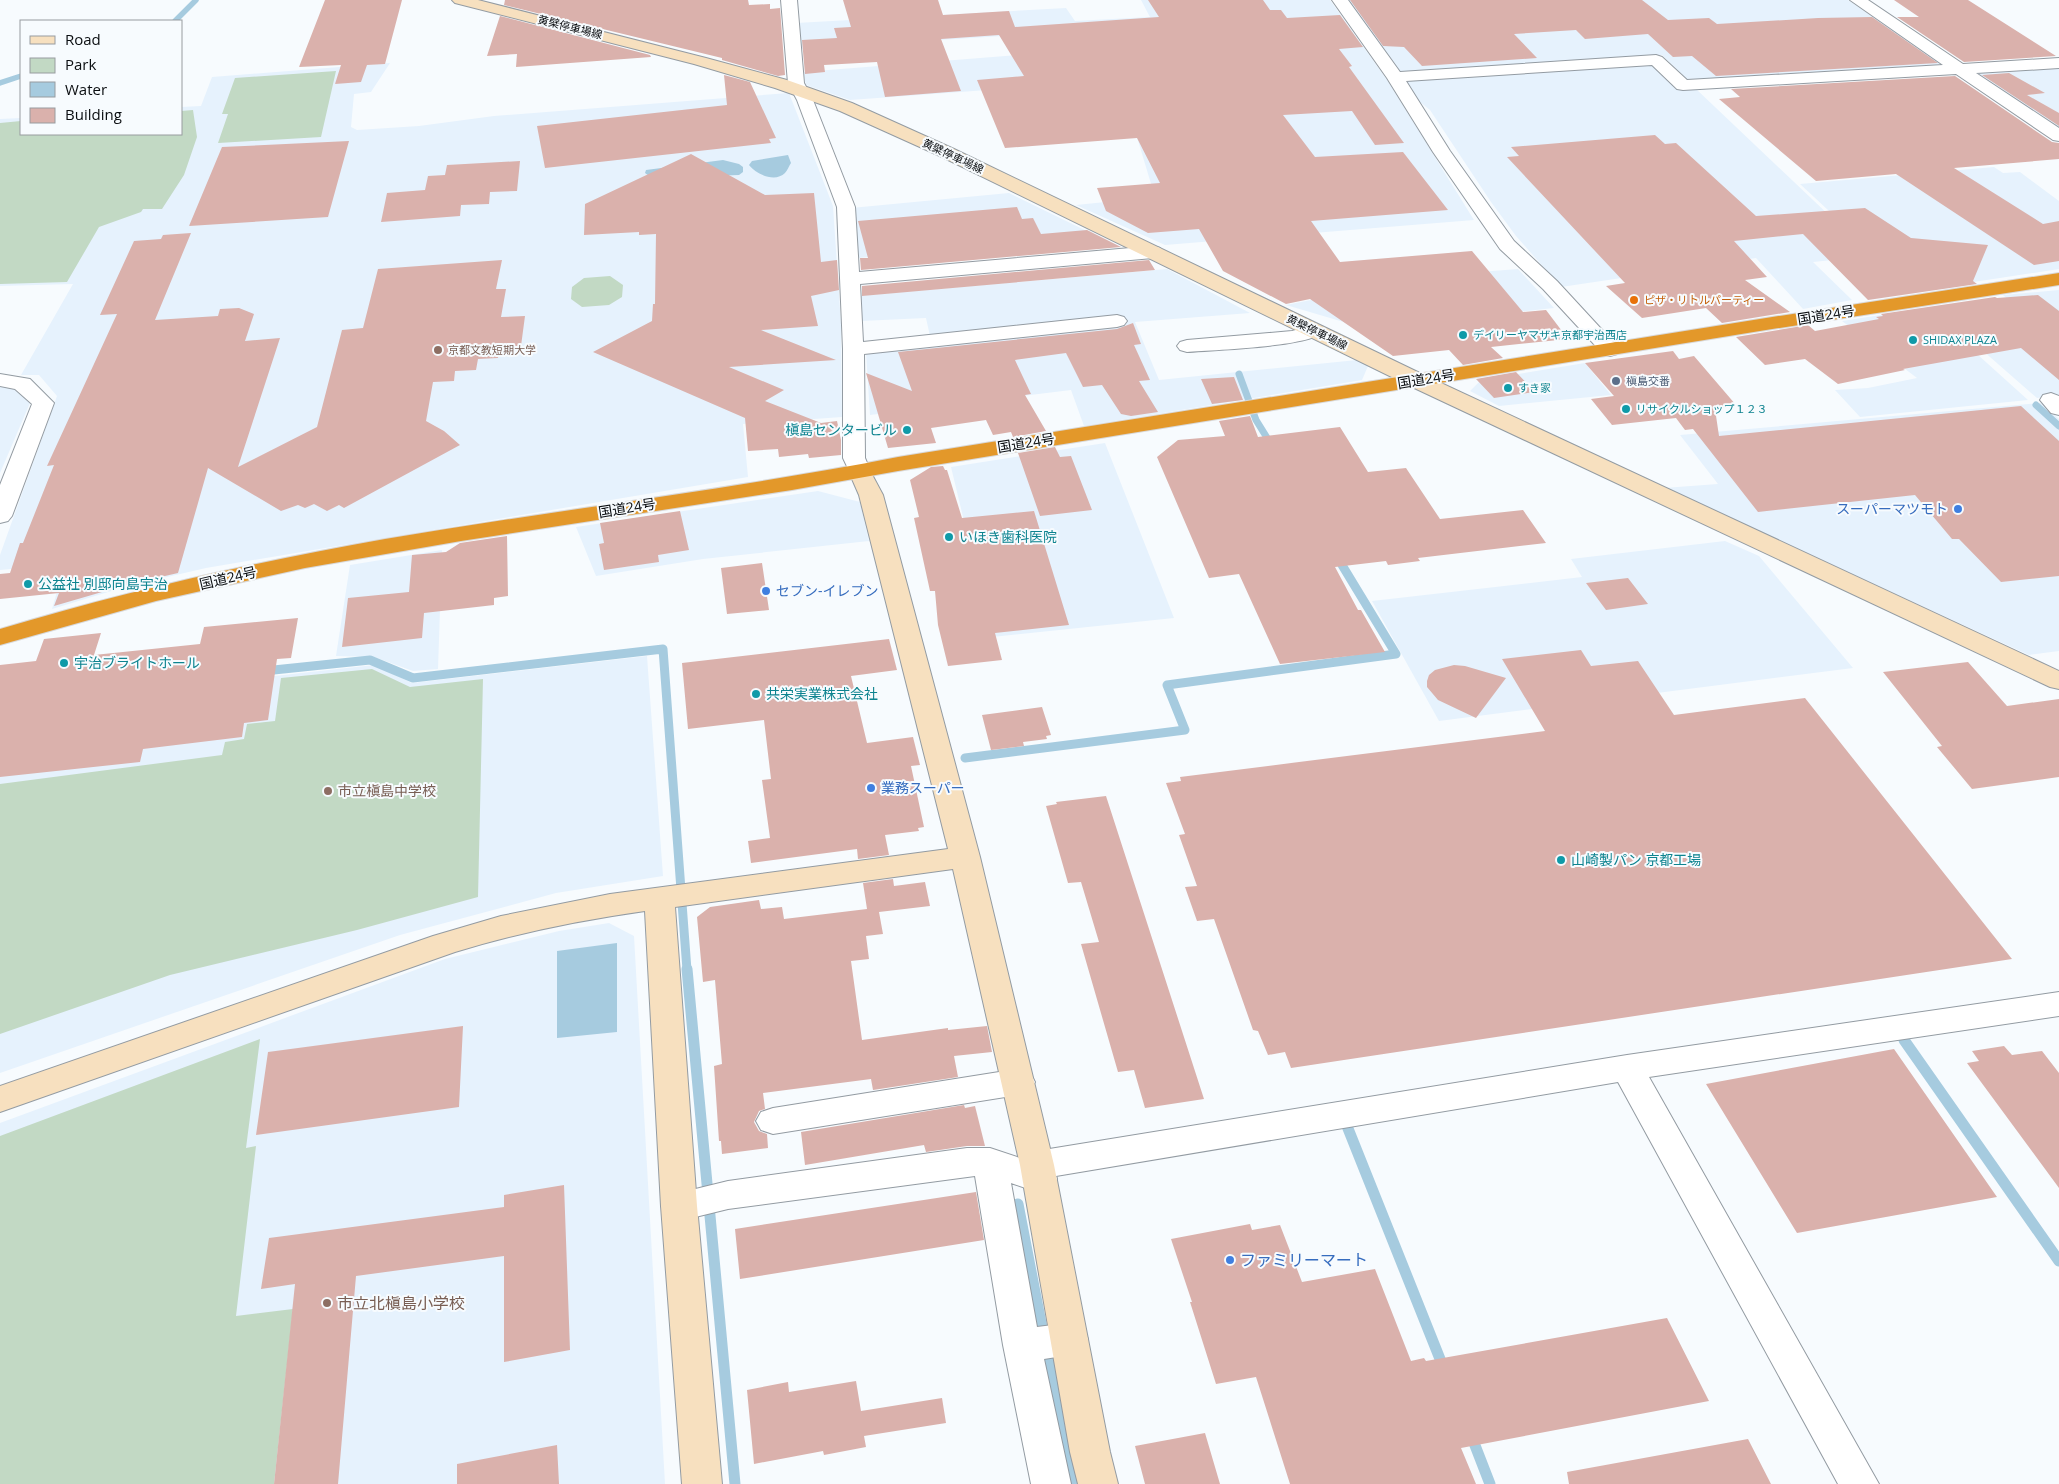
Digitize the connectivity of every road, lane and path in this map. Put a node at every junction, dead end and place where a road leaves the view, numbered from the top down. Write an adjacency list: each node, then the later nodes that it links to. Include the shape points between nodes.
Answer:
1 (460, 0): 8 (street, 黄檗停車場線, via 644,46)
2 (789, 0): 8 (street, via 796,83)
3 (1340, 0): 7 (street)
4 (1858, 0): 6 (street)
5 (2059, 63): 6 (street)
6 (1958, 68): 7 (street, via 1683,85 1656,60); 9 (street)
7 (1395, 78): 17 (street, via 1507,245 1550,285)
8 (800, 91): 10 (street, 黄檗停車場線, via 891,127); 11 (street, via 846,207)
9 (2059, 136)
10 (1153, 252): 11 (street); 14 (street, 黄檗停車場線)
11 (850, 279): 16 (street)
12 (2059, 280): 17 (highway, 国道24号)
13 (1117, 321): 16 (street)
14 (1314, 331): 15 (street, via 1294,337); 19 (street, 黄檗停車場線)
15 (1187, 346)
16 (853, 349): 22 (street, via 854,458)
17 (1610, 350): 19 (highway, 国道24号)
18 (0, 380): 23 (street, via 22,384 43,402)
19 (1418, 381): 22 (highway, 国道24号); 25 (street, 黄檗停車場線)
20 (2059, 399): 21 (street, via 2051,400)
21 (2059, 408)
22 (860, 472): 24 (highway, 国道24号, via 292,564 116,603); 26 (street, via 871,495)
23 (0, 516)
24 (0, 637)
25 (2059, 681)
26 (965, 857): 27 (street); 30 (street)
27 (661, 898): 31 (street, via 556,915 444,944); 35 (street)
28 (2059, 1004): 29 (street)
29 (1627, 1068): 34 (street); 40 (street)
30 (1018, 1082): 32 (street); 34 (street)
31 (0, 1099)
32 (773, 1121)
33 (990, 1162): 34 (street); 35 (street, via 967,1162 728,1195); 36 (street)
34 (1039, 1172): 36 (street)
35 (685, 1204): 37 (street)
36 (1044, 1343): 38 (street); 39 (street, via 1090,1452)
37 (702, 1484)
38 (1051, 1484)
39 (1098, 1484)
40 (1859, 1484)

